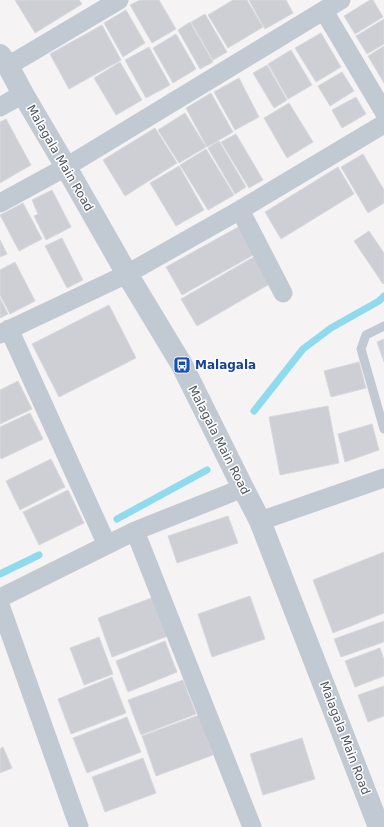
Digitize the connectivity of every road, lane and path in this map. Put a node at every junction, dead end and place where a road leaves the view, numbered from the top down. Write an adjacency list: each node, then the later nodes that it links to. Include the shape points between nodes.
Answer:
1 (119, 0): 4 (street)
2 (341, 0): 3 (street)
3 (324, 11): 7 (street); 9 (street)
4 (4, 61): 5 (street, Malagala Main Road)
5 (24, 94): 6 (street); 9 (street, Malagala Main Road)
6 (0, 108)
7 (384, 112)
8 (384, 124): 11 (street)
9 (66, 167): 10 (street); 12 (street, Malagala Main Road)
10 (0, 203)
11 (240, 210): 12 (street); 13 (street)
12 (127, 274): 15 (street); 18 (street, Malagala Main Road, via 182,365)
13 (283, 293)
14 (384, 326): 16 (lane, via 366,335 361,349)
15 (4, 331): 21 (street)
16 (384, 429)
17 (384, 479): 19 (street)
18 (243, 488): 19 (street, Malagala Main Road); 20 (street)
19 (260, 521): 24 (street, Malagala Main Road)
20 (135, 531): 21 (street); 26 (street)
21 (107, 545): 22 (street)
22 (0, 598)
23 (0, 605): 25 (street)
24 (380, 823)
25 (80, 827)
26 (252, 827)

